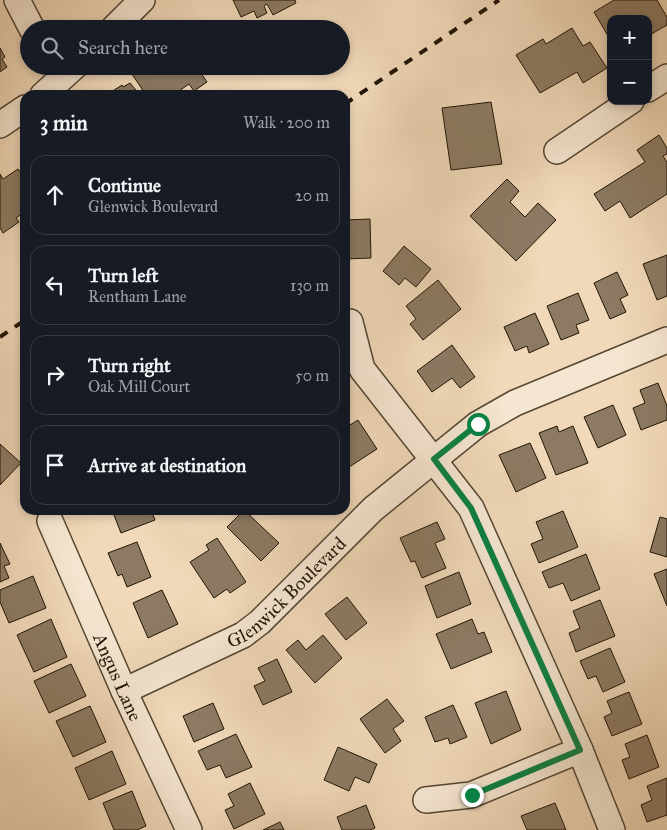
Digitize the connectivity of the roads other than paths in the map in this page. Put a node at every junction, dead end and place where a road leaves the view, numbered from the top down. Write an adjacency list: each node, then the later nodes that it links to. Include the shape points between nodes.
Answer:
1 (17, 0): 3 (street)
2 (142, 0): 4 (street)
3 (27, 20)
4 (122, 20)
5 (62, 75): 8 (street)
6 (667, 77): 7 (street)
7 (652, 86)
8 (48, 90)
9 (624, 105): 12 (street)
10 (20, 112): 11 (street)
11 (0, 126)
12 (557, 151)
13 (350, 322): 15 (street, via 362,369)
14 (667, 340): 15 (street, Glenwick Boulevard, via 506,408 478,424)
15 (434, 459): 17 (street, Glenwick Boulevard, via 373,509 243,635); 18 (street, via 471,508)
16 (50, 521): 17 (street, Angus Lane)
17 (124, 692): 20 (street, Angus Lane)
18 (580, 750): 19 (street, via 472,795); 21 (street)
19 (426, 800)
20 (189, 830)
21 (612, 830)

